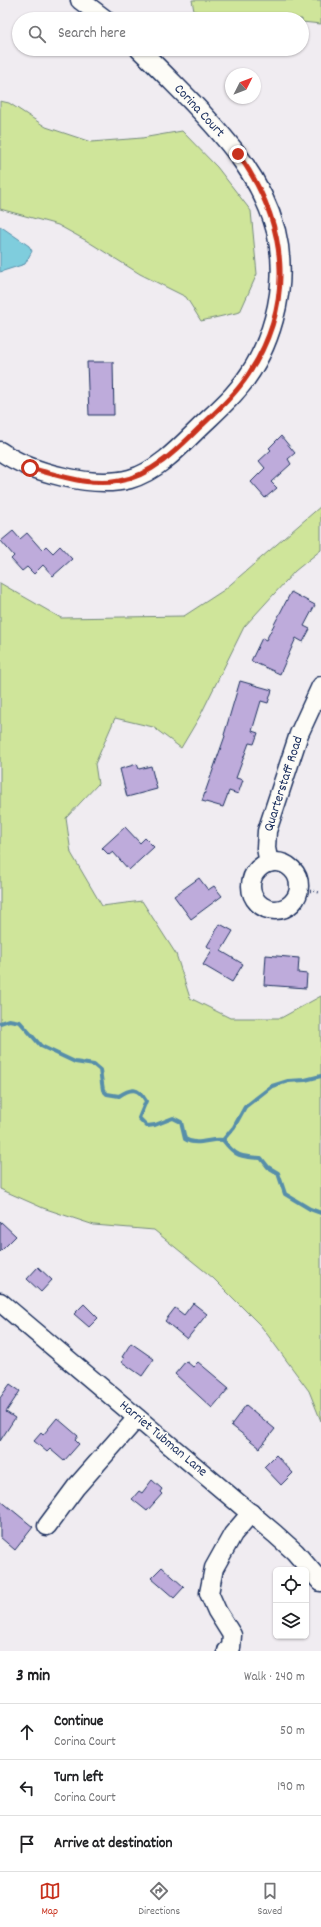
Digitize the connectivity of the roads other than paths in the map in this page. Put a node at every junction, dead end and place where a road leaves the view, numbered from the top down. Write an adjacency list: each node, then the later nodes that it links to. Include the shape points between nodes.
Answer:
1 (80, 0): 2 (street)
2 (96, 12)
3 (146, 56): 4 (street, Corina Court, via 218,130 243,160 261,190 276,233 280,255 278,299 267,341 248,376 232,396 186,442 145,472 132,478 102,483 66,477 30,468)
4 (0, 451)
5 (321, 686): 6 (street, Quarterstaff Road, via 299,734 267,831 266,848)
6 (269, 863): 6 (street, via 257,870 252,877 253,896 266,908 282,909 290,904 298,891 296,875 282,863)
7 (0, 1302): 8 (street, Harriet Tubman Lane)
8 (137, 1418): 9 (street, Harriet Tubman Lane); 10 (street, via 76,1487)
9 (251, 1513): 11 (street, Harriet Tubman Lane, via 295,1552); 12 (street, via 233,1534 214,1568 209,1593 232,1635 231,1648)
10 (47, 1526)
11 (321, 1582)
12 (228, 1651)

